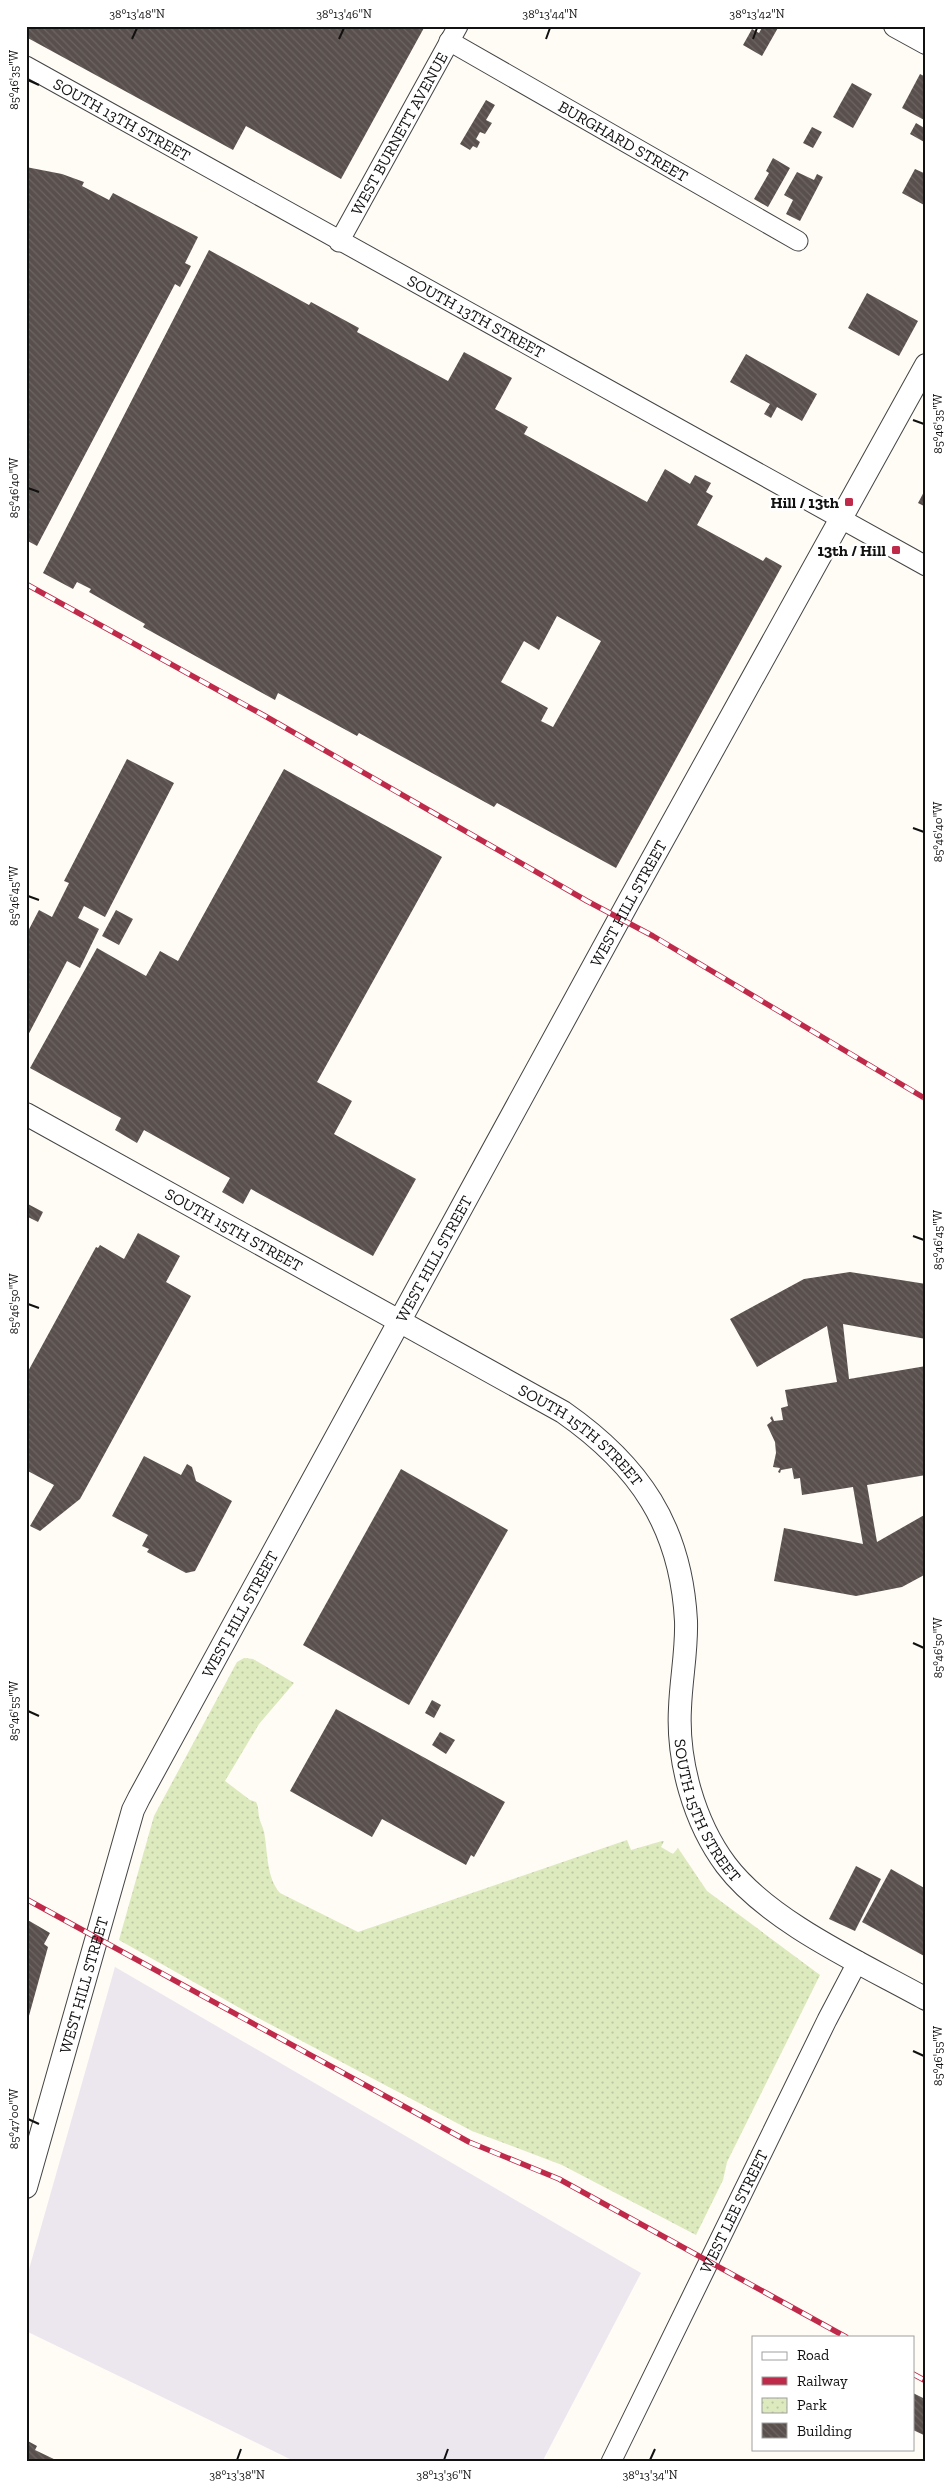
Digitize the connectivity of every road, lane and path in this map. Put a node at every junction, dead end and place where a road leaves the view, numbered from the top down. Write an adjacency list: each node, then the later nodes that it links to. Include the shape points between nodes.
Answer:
1 (895, 26): 3 (street)
2 (454, 34): 5 (street, BURGHARD STREET); 6 (street, WEST BURNETT AVENUE)
3 (926, 43)
4 (26, 66): 6 (street, SOUTH 13TH STREET)
5 (798, 240)
6 (339, 242): 8 (street, SOUTH 13TH STREET)
7 (926, 365): 8 (street, WEST HILL STREET)
8 (841, 518): 9 (street, SOUTH 13TH STREET); 11 (street, WEST HILL STREET)
9 (926, 566)
10 (26, 1114): 11 (street, SOUTH 15TH STREET)
11 (401, 1320): 12 (street, SOUTH 15TH STREET, via 562,1412 594,1434 629,1468 645,1490 669,1539 683,1593 686,1636 680,1738 684,1767 698,1814 712,1844 748,1890 779,1915); 14 (street, WEST HILL STREET, via 133,1810)
12 (858, 1961): 13 (street, SOUTH 15TH STREET); 15 (street, WEST LEE STREET)
13 (926, 1999)
14 (26, 2187)
15 (611, 2462)

